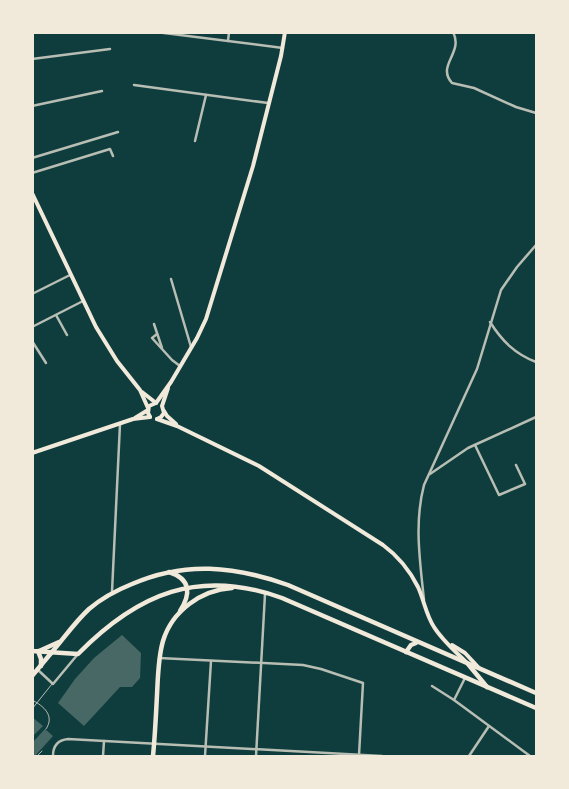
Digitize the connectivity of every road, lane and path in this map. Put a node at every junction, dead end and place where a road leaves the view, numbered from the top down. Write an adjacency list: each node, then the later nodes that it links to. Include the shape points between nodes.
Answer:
1 (156, 32): 5 (street)
2 (229, 32): 6 (street)
3 (285, 32): 7 (main road)
4 (454, 32): 15 (street, via 457,44 446,70 452,82)
5 (174, 34): 6 (street)
6 (228, 41): 7 (street)
7 (282, 48): 13 (main road)
8 (110, 49): 9 (street)
9 (32, 59)
10 (134, 86): 12 (street)
11 (102, 90): 14 (street)
12 (206, 95): 13 (street); 17 (street)
13 (268, 103): 34 (main road, via 253,166 209,310)
14 (32, 106)
15 (536, 113)
16 (118, 132): 19 (street)
17 (195, 142)
18 (113, 156): 20 (street, via 110,149)
19 (32, 158)
20 (32, 172)
21 (32, 193): 23 (main road)
22 (536, 245): 28 (street, via 504,284)
23 (70, 274): 25 (street); 26 (main road)
24 (172, 279): 34 (street)
25 (32, 294)
26 (84, 301): 27 (street); 40 (main road, via 113,354)
27 (56, 315): 30 (street); 32 (street)
28 (490, 322): 36 (street, via 509,348); 53 (street, via 471,384)
29 (154, 324): 31 (street)
30 (32, 326)
31 (157, 334): 35 (street); 35 (street, via 152,338)
32 (67, 335)
33 (32, 341): 37 (street)
34 (191, 348): 38 (main road)
35 (162, 350): 38 (street)
36 (536, 362)
37 (46, 363)
38 (180, 366): 39 (main road)
39 (171, 382): 41 (main road); 42 (main road)
40 (140, 390): 41 (main road); 43 (main road)
41 (156, 403): 42 (main road); 43 (main road)
42 (163, 408): 47 (main road, via 163,415); 49 (main road)
43 (148, 409): 44 (main road); 46 (main road)
44 (150, 417): 46 (main road); 47 (main road)
45 (536, 417): 50 (street)
46 (133, 419): 48 (main road)
47 (157, 419): 49 (main road)
48 (120, 424): 51 (main road); 58 (street)
49 (177, 426): 59 (main road, via 273,474 384,545 404,566)
50 (475, 445): 52 (street, via 499,495 525,484); 53 (street)
51 (33, 453)
52 (516, 465)
53 (428, 475): 59 (street, via 418,524)
54 (168, 572): 55 (main road, via 181,578); 58 (main road, via 142,579); 62 (main road, via 220,568 262,577 298,589)
55 (187, 587): 56 (main road, via 215,584); 60 (main road, via 187,599); 67 (main road, via 154,599 124,616)
56 (243, 587): 57 (main road); 60 (main road, via 210,592)
57 (265, 593): 66 (main road); 70 (street)
58 (112, 594): 61 (main road, via 90,609)
59 (424, 604): 63 (main road, via 433,626)
60 (180, 612): 68 (main road, via 166,631)
61 (62, 640): 64 (main road); 65 (main road)
62 (420, 643): 66 (main road, via 413,643); 71 (main road)
63 (450, 644): 71 (main road); 73 (main road, via 465,653)
64 (35, 651): 65 (main road); 72 (main road, via 41,659)
65 (52, 652): 67 (main road); 72 (main road)
66 (406, 652): 75 (main road)
67 (78, 654): 76 (street)
68 (159, 658): 69 (street); 88 (main road)
69 (212, 660): 70 (street); 89 (street)
70 (261, 662): 90 (street); 100 (street, via 312,667 363,683)
71 (467, 663): 73 (main road); 78 (main road)
72 (39, 668): 74 (main road); 76 (street)
73 (480, 669): 79 (main road)
74 (32, 676)
75 (465, 678): 78 (main road); 81 (street)
76 (53, 684): 82 (lane)
77 (432, 686): 81 (street)
78 (488, 688): 83 (main road)
79 (536, 693)
80 (32, 700): 82 (lane)
81 (454, 700): 85 (street)
82 (38, 703): 84 (lane); 86 (lane, via 49,716)
83 (536, 708)
84 (32, 710)
85 (488, 726): 102 (street); 103 (street)
86 (46, 729)
87 (104, 741): 88 (street); 94 (street, via 68,739 57,744); 95 (street)
88 (154, 744): 89 (street); 96 (main road)
89 (206, 747): 90 (street); 97 (street)
90 (256, 750): 92 (street); 98 (street)
91 (42, 751): 93 (lane)
92 (293, 752): 99 (street); 100 (street)
93 (37, 756)
94 (52, 756)
95 (103, 756)
96 (154, 756)
97 (205, 756)
98 (256, 756)
99 (293, 756)
100 (359, 756): 101 (street)
101 (382, 756)
102 (469, 756)
103 (530, 756)

